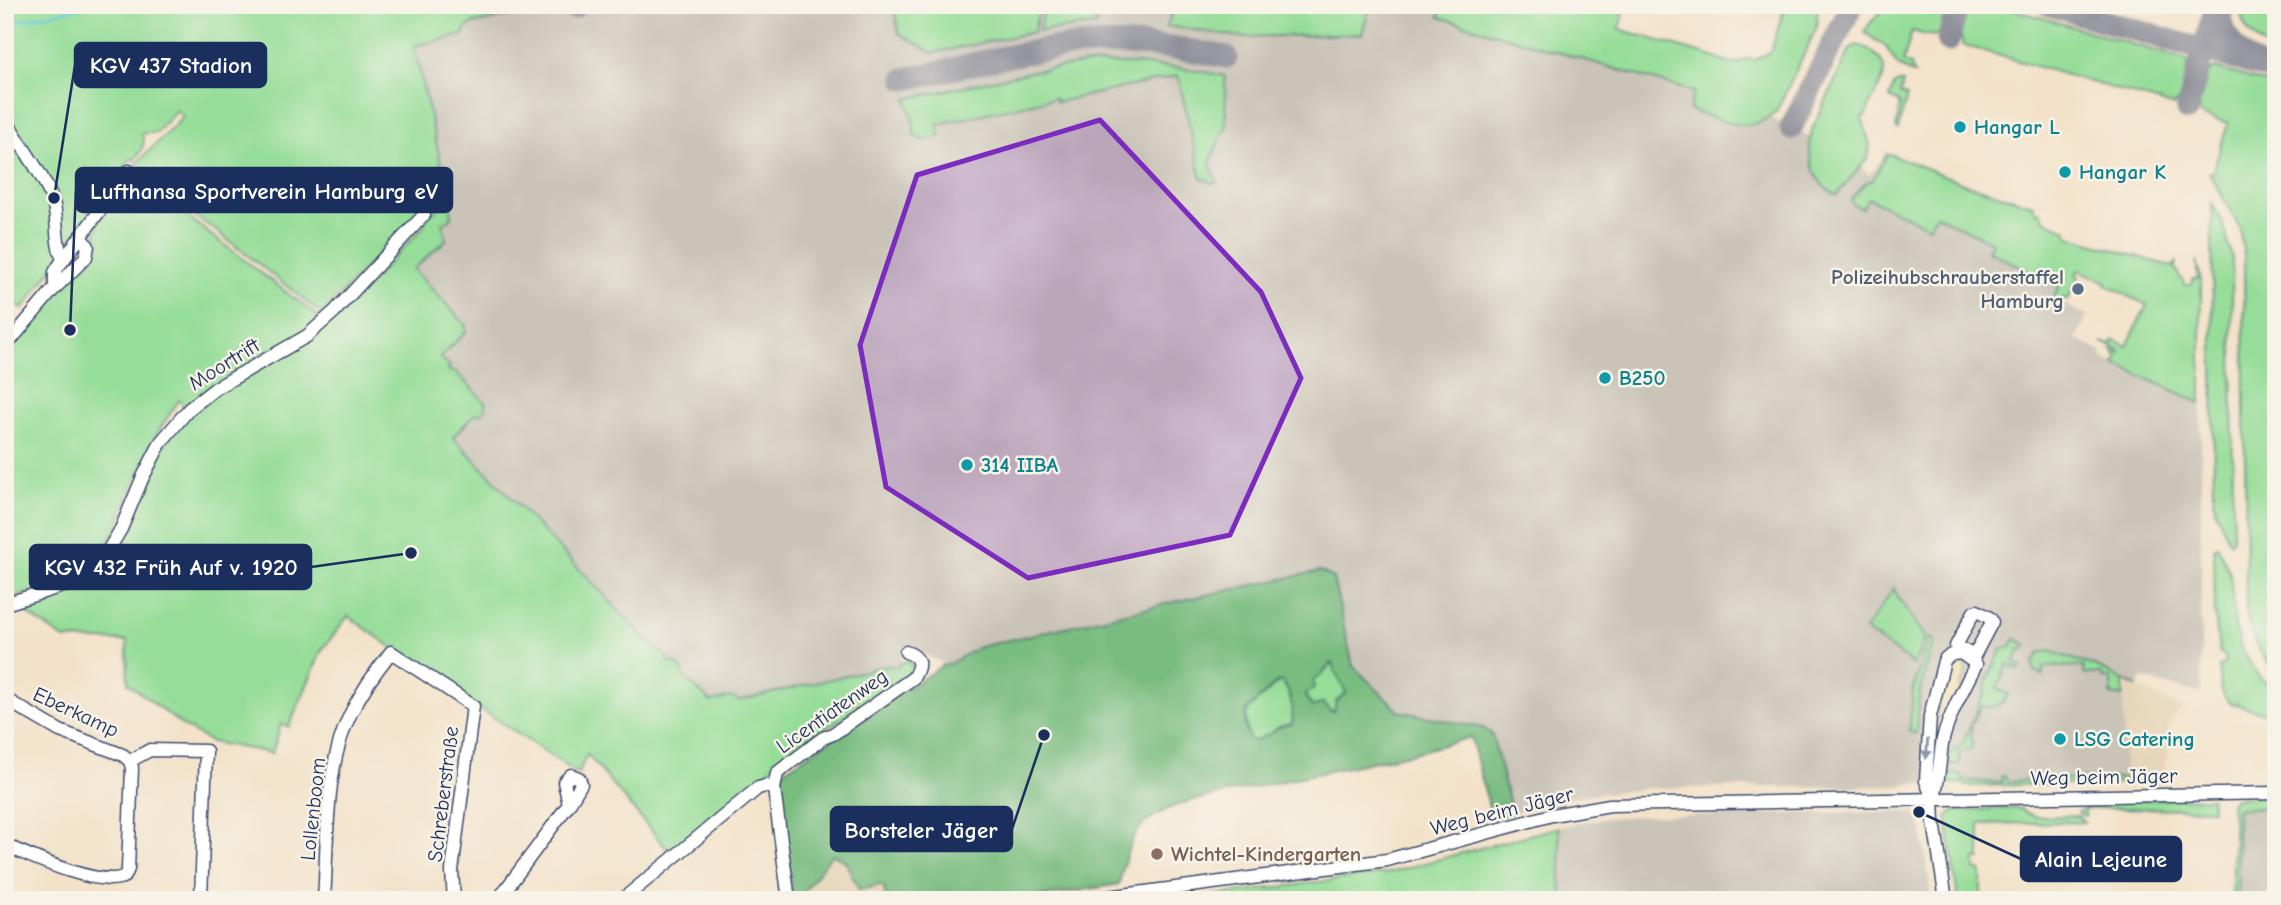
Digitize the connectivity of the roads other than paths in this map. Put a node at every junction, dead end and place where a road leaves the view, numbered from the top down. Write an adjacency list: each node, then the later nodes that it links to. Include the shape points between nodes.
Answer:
1 (5, 118): 5 (street, via 51,197 59,253)
2 (129, 171): 4 (street)
3 (424, 215): 8 (street, Moortrift, via 307,336 216,388 189,409 161,442 121,529 93,569 69,584)
4 (80, 238): 5 (street); 6 (street, via 88,246 86,257)
5 (64, 259): 6 (street, via 55,272)
6 (55, 288): 7 (street)
7 (5, 347)
8 (5, 604)
9 (391, 652): 19 (street, Lollenboom, via 369,679 349,717 336,757); 20 (street, Schreberstraße, via 472,706 453,871)
10 (905, 652): 13 (street, Licentiatenweg, via 920,662 913,678 777,773)
11 (5, 699): 12 (street, Eberkamp, via 60,731)
12 (130, 761): 17 (street, via 125,876 113,880 78,874); 18 (street, via 150,750 206,751)
13 (774, 789): 22 (street, via 758,788); 23 (street)
14 (2276, 793): 15 (street, Weg beim Jäger)
15 (1933, 799): 15 (street, one-way to 15, via 1947,728 1976,664 1961,653 1944,662 1932,708 1926,769); 24 (street, Weg beim Jäger, via 1610,804 1387,860); 25 (street)
16 (569, 804): 21 (street)
17 (5, 845)
18 (201, 900)
19 (324, 900)
20 (454, 900)
21 (498, 900)
22 (622, 900)
23 (789, 900)
24 (1085, 900)
25 (1946, 900)

